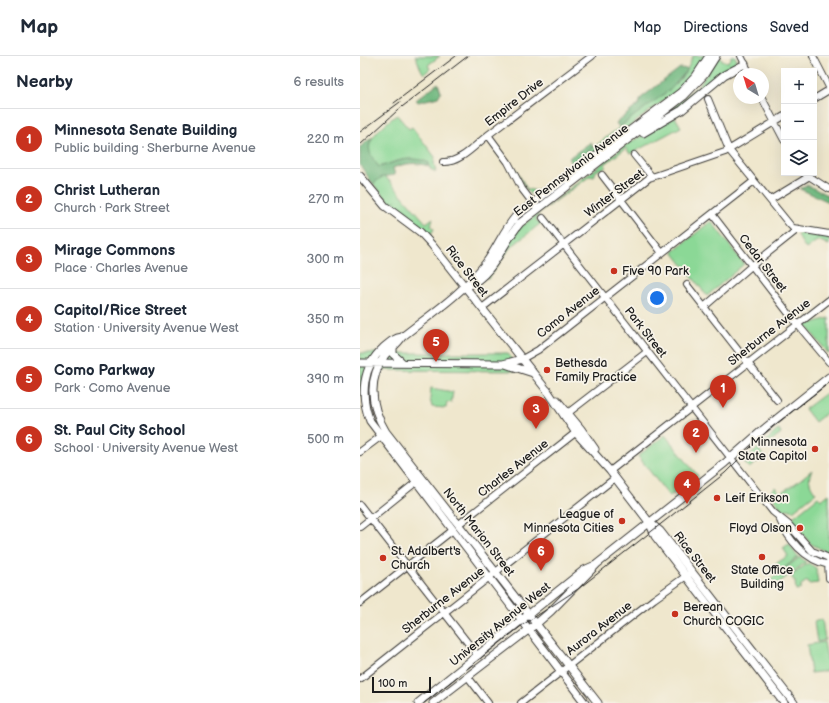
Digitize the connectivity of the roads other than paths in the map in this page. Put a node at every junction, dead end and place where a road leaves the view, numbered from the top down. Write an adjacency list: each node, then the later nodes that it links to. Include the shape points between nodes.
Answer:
1 (592, 56): 15 (street, Empire Drive)
2 (709, 56): 29 (main road, East Pennsylvania Avenue, via 696,76 681,92)
3 (716, 56): 16 (main road, East Pennsylvania Avenue, via 690,92)
4 (741, 56): 6 (street)
5 (813, 56): 8 (street)
6 (745, 64): 7 (street); 16 (main road, via 724,75 682,110)
7 (747, 68)
8 (829, 89): 9 (street)
9 (817, 97)
10 (708, 99): 17 (street)
11 (765, 104): 13 (street)
12 (781, 118): 13 (street, Winter Street)
13 (774, 122): 14 (street); 17 (street, Winter Street)
14 (781, 135)
15 (488, 136): 19 (street, Empire Drive, via 458,159); 29 (street, Empire Drive, via 508,162 522,189)
16 (620, 145): 29 (main road, East Pennsylvania Avenue)
17 (729, 150): 24 (street, Winter Street); 25 (street)
18 (634, 155): 24 (street)
19 (443, 162)
20 (602, 175): 27 (street)
21 (360, 176): 38 (main road, Rice Street, via 385,206 425,237)
22 (805, 176): 28 (street)
23 (808, 176): 26 (street)
24 (652, 177): 27 (street, Winter Street)
25 (754, 181): 28 (street); 30 (street, Como Avenue)
26 (829, 189)
27 (621, 200): 34 (street, Winter Street); 35 (street)
28 (770, 200): 32 (street, via 790,225)
29 (535, 206): 38 (main road, East Pennsylvania Avenue, via 508,225 485,264)
30 (712, 214): 35 (street, Como Avenue); 36 (street, Cedar Street)
31 (543, 218): 34 (street, Park Street)
32 (798, 229): 33 (street); 36 (street)
33 (829, 234)
34 (564, 245): 39 (street, Park Street); 42 (street, Winter Street)
35 (662, 253): 39 (street, Como Avenue)
36 (751, 266): 41 (street); 43 (street, Cedar Street)
37 (687, 285): 41 (street)
38 (466, 287): 42 (main road, Rice Street); 44 (main road, East Pennsylvania Avenue)
39 (605, 298): 46 (street, Park Street); 47 (street, Como Avenue, via 538,350)
40 (829, 300): 43 (street, Sherburne Avenue)
41 (704, 307): 52 (street)
42 (482, 308): 47 (main road, Rice Street)
43 (797, 324): 48 (street, Cedar Street); 52 (street, Sherburne Avenue)
44 (402, 337): 45 (main road, North Marion Street); 53 (main road, North Marion Street, via 396,338 384,347)
45 (393, 346): 50 (main road, North Marion Street); 51 (main road, via 394,355)
46 (647, 352): 59 (street, Park Street); 61 (street)
47 (522, 359): 54 (main road, Como Avenue); 55 (main road, Rice Street)
48 (828, 361)
49 (360, 363): 53 (main road, Como Avenue)
50 (380, 363): 51 (main road, Como Avenue); 53 (main road, Como Avenue); 63 (main road, North Marion Street, via 374,379 373,397)
51 (404, 363): 54 (main road, Como Avenue)
52 (748, 363): 57 (street); 59 (street, Sherburne Avenue)
53 (371, 364): 60 (main road, North Marion Street, via 363,389)
54 (503, 364): 55 (main road)
55 (533, 373): 61 (main road, Rice Street)
56 (829, 377): 65 (main road, University Avenue West)
57 (777, 400)
58 (360, 404): 60 (main road)
59 (690, 407): 65 (street, Park Street); 66 (street, Sherburne Avenue)
60 (367, 415): 63 (main road, North Marion Street)
61 (566, 415): 62 (main road, Rice Street)
62 (578, 431): 66 (main road, Rice Street); 74 (street, Charles Avenue)
63 (383, 434): 64 (street); 67 (main road, North Marion Street); 69 (main road, North Marion Street)
64 (360, 452)
65 (731, 459): 72 (street, Park Street); 73 (main road, University Avenue West)
66 (610, 471): 68 (main road, Rice Street)
67 (422, 477): 69 (street); 74 (main road, North Marion Street)
68 (615, 478): 73 (main road, Rice Street); 81 (street, Sherburne Avenue)
69 (416, 482): 71 (street); 76 (main road, North Marion Street)
70 (360, 505): 71 (street)
71 (370, 518): 75 (street); 79 (street)
72 (779, 518): 77 (street, via 788,524 812,551); 80 (street, via 783,528 801,551 817,562)
73 (649, 522): 78 (main road, University Avenue West); 82 (main road, Rice Street, via 660,531)
74 (459, 524): 81 (main road, North Marion Street)
75 (360, 526)
76 (453, 530): 79 (street); 81 (main road, North Marion Street)
77 (829, 558): 80 (street)
78 (597, 564): 86 (main road, University Avenue West, via 584,570); 88 (main road, University Avenue West)
79 (407, 565): 84 (street); 85 (street)
80 (828, 565): 83 (street)
81 (493, 574): 85 (street, Sherburne Avenue); 86 (main road, North Marion Street); 87 (main road, North Marion Street)
82 (689, 574): 91 (street, Aurora Avenue); 101 (main road, Rice Street); 102 (main road, Rice Street)
83 (829, 578)
84 (360, 603)
85 (445, 612): 90 (street); 94 (street, Sherburne Avenue)
86 (529, 614): 87 (main road, University Avenue West); 88 (main road, North Marion Street)
87 (522, 620): 89 (main road, North Marion Street); 90 (main road, University Avenue West)
88 (536, 624): 89 (main road, University Avenue West); 91 (main road, North Marion Street)
89 (529, 630): 92 (main road, North Marion Street); 93 (main road, University Avenue West)
90 (478, 656): 95 (main road, University Avenue West)
91 (569, 666): 92 (street, Aurora Avenue); 100 (main road, North Marion Street)
92 (561, 672): 98 (street, Aurora Avenue); 99 (main road, North Marion Street)
93 (468, 677): 96 (main road, University Avenue West); 97 (street)
94 (360, 679)
95 (418, 703)
96 (433, 703)
97 (488, 703)
98 (521, 703)
99 (585, 703)
100 (598, 703)
101 (784, 703)
102 (794, 703)

